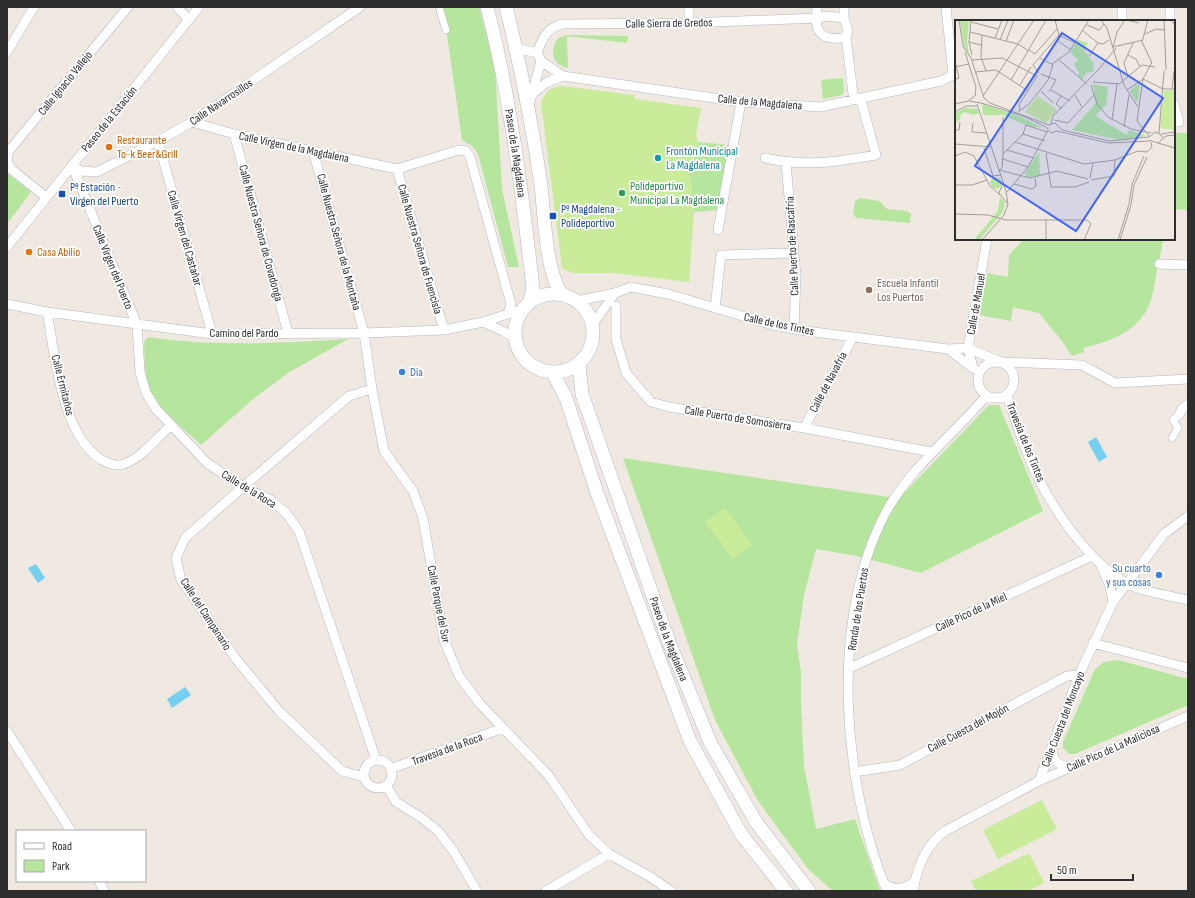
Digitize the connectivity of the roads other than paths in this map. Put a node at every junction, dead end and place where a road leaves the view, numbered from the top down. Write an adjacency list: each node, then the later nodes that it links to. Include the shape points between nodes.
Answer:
1 (34, 7): 24 (street)
2 (128, 7): 39 (street, Calle Ignacio Vallejo, via 8,152)
3 (177, 7): 17 (street)
4 (199, 7): 17 (street, Paseo de la Estación)
5 (360, 7): 33 (street, Calle Navarrosillos)
6 (439, 7): 21 (street)
7 (487, 7): 56 (main road, Paseo de la Magdalena, via 507,96 520,177 534,288)
8 (506, 7): 23 (main road, Paseo de la Magdalena)
9 (689, 7): 20 (street)
10 (817, 7): 15 (street)
11 (844, 7): 16 (street)
12 (946, 7): 26 (street)
13 (1122, 7): 18 (street)
14 (1170, 7): 19 (street)
15 (818, 18): 16 (street); 20 (street, Calle Sierra de Gredos); 22 (street, via 817,27 820,33 830,38)
16 (844, 18): 22 (street, via 848,30)
17 (189, 20): 41 (street, Paseo de la Estación)
18 (1122, 20)
19 (1170, 20)
20 (690, 23): 25 (street, Calle Sierra de Gredos, via 562,24 550,29 543,38)
21 (446, 30)
22 (846, 37): 29 (street, via 853,94)
23 (516, 48): 25 (street, Calle de la Magdalena); 32 (main road, Paseo de la Magdalena)
24 (7, 52)
25 (539, 57): 27 (street, Calle de la Magdalena); 28 (street)
26 (954, 63): 29 (street, Calle de la Magdalena, via 953,75 941,81)
27 (563, 76): 28 (street, via 546,83); 30 (street, Calle de la Magdalena)
28 (532, 94): 32 (street)
29 (857, 98): 30 (street, Calle de la Magdalena, via 820,106); 40 (street, via 862,104 876,155 824,163)
30 (741, 102): 44 (street)
31 (1175, 107): 34 (street)
32 (529, 108): 53 (main road, Paseo de la Magdalena, via 552,272)
33 (192, 122): 35 (street, Calle Virgen de la Magdalena); 36 (street, Calle Navarrosillos)
34 (1180, 122)
35 (234, 134): 37 (street, Calle Virgen de la Magdalena); 66 (street, Calle Nuestra Señora de Covadonga)
36 (158, 141): 41 (street, Calle Navarrosillos, via 97,172 81,171); 68 (street, Calle Virgen del Castañar)
37 (314, 151): 42 (street, Calle Virgen de la Magdalena); 67 (street, Calle Nuestra Señora de la Montaña)
38 (765, 158): 40 (street)
39 (7, 161): 43 (street, Calle Ignacio Vallejo, via 11,169)
40 (786, 163): 49 (street, Calle Puerto de Rascafría)
41 (72, 165): 43 (street, Paseo de la Estación); 63 (street, Calle Virgen del Puerto)
42 (396, 169): 60 (street, via 459,150 466,151 470,157 510,304); 65 (street, Calle Nuestra Señora de Fuencisla)
43 (46, 197): 45 (street, Paseo de la Estación)
44 (718, 230)
45 (19, 231): 46 (street, Paseo de la Estación); 48 (street, Paseo de la Estación)
46 (7, 239)
47 (987, 240): 71 (street, Calle de Manuel)
48 (7, 247)
49 (793, 253): 58 (street, via 721,255); 64 (street, Calle Puerto de Rascafría, via 796,276)
50 (1159, 264): 51 (street)
51 (1188, 266)
52 (615, 293): 54 (street, Calle de los Tintes); 58 (street, Calle de los Tintes, via 631,287 668,294); 62 (street)
53 (561, 294): 54 (main road); 56 (main road, via 545,295)
54 (576, 301): 62 (main road, via 584,307)
55 (7, 304): 59 (street, Camino del Pardo)
56 (527, 305): 60 (street, Camino del Pardo); 70 (main road, via 517,318)
57 (616, 306): 85 (street, Calle Puerto de Somosierra, via 616,338 626,373 651,402 669,408)
58 (715, 308): 64 (street, Calle de los Tintes)
59 (47, 312): 63 (street, Camino del Pardo); 84 (street, Calle Ermitaños, via 62,392 71,419 88,449 111,465 123,465 134,459)
60 (508, 314): 61 (street, Camino del Pardo)
61 (483, 322): 65 (street, Camino del Pardo); 70 (street, via 505,332)
62 (592, 324): 74 (main road, via 592,346)
63 (137, 325): 68 (street, Camino del Pardo); 84 (street, Calle de la Roca, via 140,372 146,393)
64 (794, 329): 69 (street, Calle de los Tintes)
65 (444, 330): 67 (street, Camino del Pardo)
66 (288, 333): 67 (street, Camino del Pardo); 68 (street, Camino del Pardo)
67 (364, 333): 79 (street, Calle Parque del Sur)
68 (212, 334)
69 (853, 336): 72 (street, Calle de los Tintes); 85 (street, Calle de Navafría)
70 (515, 340): 76 (main road, via 528,363 540,370)
71 (968, 348): 72 (street, Calle de los Tintes); 73 (street, Calle de los Tintes); 75 (street, Calle de Manuel)
72 (948, 349): 75 (street, Calle de los Tintes)
73 (1001, 362): 77 (street, via 989,363 983,367); 78 (street, Calle de los Tintes, via 1082,365 1115,383); 80 (street, via 1014,376 1015,383)
74 (579, 364): 76 (main road); 120 (main road, Paseo de la Magdalena, via 582,394 669,642 710,742 756,822)
75 (973, 368): 77 (street, Calle de los Tintes)
76 (553, 373): 119 (main road, Paseo de la Magdalena, via 566,398 597,493 690,742 741,834)
77 (978, 378): 81 (street, via 978,385)
78 (1188, 379)
79 (372, 389): 88 (street, Calle del Campanario, via 349,396); 100 (street, Calle Parque del Sur, via 384,451 413,491 423,518 444,640 459,676 480,704)
80 (1007, 395): 81 (street, via 997,399); 90 (street, Travesía de los Tintes, via 1035,472 1064,519)
81 (986, 396): 87 (street, Ronda de los Puertos)
82 (1188, 404): 83 (street)
83 (1179, 415): 86 (street, via 1173,420 1178,428)
84 (170, 426): 88 (street, Calle de la Roca, via 207,463)
85 (804, 428): 87 (street, Calle Puerto de Somosierra)
86 (1172, 438)
87 (931, 452): 96 (street, Ronda de los Puertos, via 886,512 867,556 858,594)
88 (243, 487): 103 (street, Calle de la Roca, via 271,500 286,513 299,531); 107 (street, Calle del Campanario, via 185,538 176,558 181,580 236,659 279,711 342,771)
89 (1188, 516): 92 (street, Calle Cuesta del Moncayo, via 1164,534)
90 (1092, 556): 91 (street, Travesía de los Tintes); 96 (street, Calle Pico de la Miel)
91 (1101, 565): 92 (street, Travesía de los Tintes); 94 (street, Travesía de los Tintes, via 1110,586)
92 (1125, 583): 93 (street); 94 (street, Calle Cuesta del Moncayo)
93 (1186, 597)
94 (1113, 602): 95 (street, Calle Cuesta del Moncayo)
95 (1093, 643): 97 (street); 98 (street, Calle Cuesta del Moncayo)
96 (850, 668): 106 (street, Ronda de los Puertos, via 849,719)
97 (1188, 668)
98 (1079, 675): 102 (street, Calle Cuesta del Moncayo); 106 (street, Calle Cuesta del Mojón, via 1067,676 900,765)
99 (1188, 716): 104 (street, Calle Pico de La Maliciosa)
100 (503, 728): 105 (street, Travesía de la Roca); 111 (street, Calle Parque del Sur, via 549,776 589,835)
101 (7, 731): 110 (street)
102 (1052, 749): 104 (street, via 1057,762); 108 (street, Calle Cuesta del Moncayo)
103 (376, 760): 105 (street, via 384,762); 107 (street, via 365,768)
104 (1072, 767): 108 (street, Calle Pico de La Maliciosa)
105 (390, 769): 109 (street, via 391,777)
106 (854, 772): 114 (street, Ronda de los Puertos, via 866,826)
107 (364, 777): 109 (street, via 373,787 382,787)
108 (1039, 781): 113 (street, Calle Cuesta del Moncayo, via 934,839 926,851)
109 (386, 784): 116 (street, via 396,802 438,831)
110 (70, 830)
111 (609, 854): 117 (street); 118 (street, Calle Parque del Sur)
112 (100, 882): 115 (street)
113 (914, 886): 114 (street, Ronda de los Puertos, via 904,889)
114 (886, 888)
115 (104, 891)
116 (477, 891)
117 (546, 891)
118 (671, 891)
119 (786, 891)
120 (809, 891)

